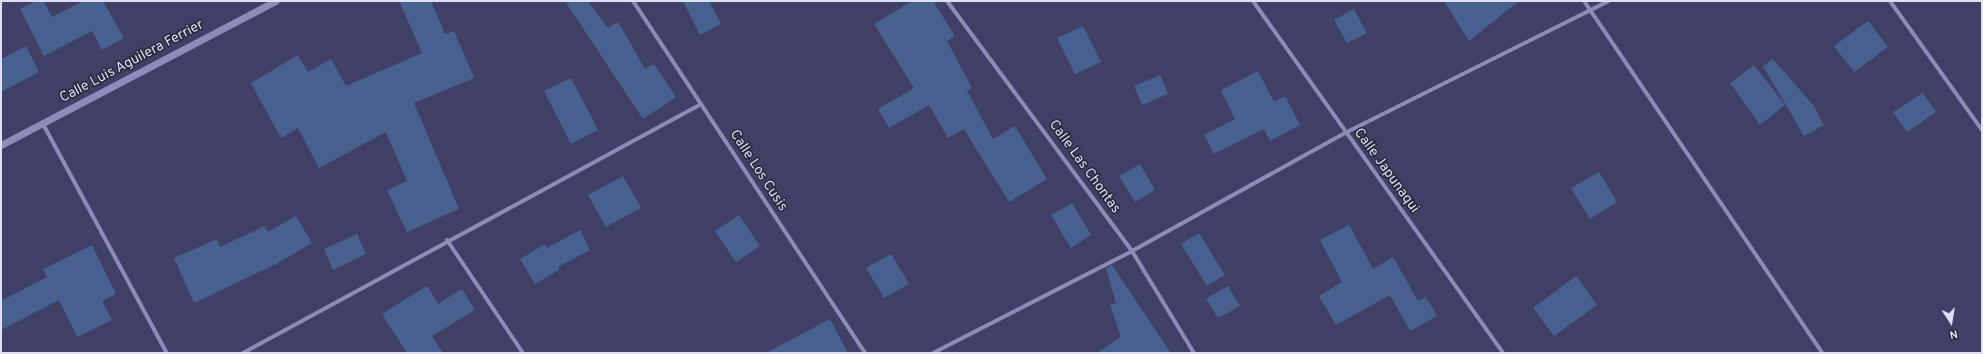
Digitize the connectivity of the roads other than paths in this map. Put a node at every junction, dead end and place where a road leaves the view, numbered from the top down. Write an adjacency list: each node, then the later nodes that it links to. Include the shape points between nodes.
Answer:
1 (275, 1): 10 (street, Calle Luis Aguilera Ferrier)
2 (633, 1): 9 (street, Calle Los Cusis)
3 (947, 1): 15 (street, Calle Las Chontas)
4 (1253, 1): 12 (street, Calle Japunaqui)
5 (1584, 1): 8 (street)
6 (1609, 1): 8 (street)
7 (1890, 1): 11 (street)
8 (1591, 11): 12 (street); 23 (street)
9 (701, 104): 14 (street); 19 (street, Calle Los Cusis)
10 (43, 124): 13 (street, Calle Luis Aguilera Ferrier); 16 (street)
11 (1982, 130)
12 (1345, 133): 15 (street); 22 (street, Calle Japunaqui)
13 (1, 145)
14 (447, 240): 17 (street); 18 (street)
15 (1132, 251): 20 (street); 21 (street, Calle Las Chontas)
16 (167, 353)
17 (243, 353)
18 (523, 353)
19 (865, 353)
20 (932, 353)
21 (1194, 353)
22 (1503, 353)
23 (1822, 353)

